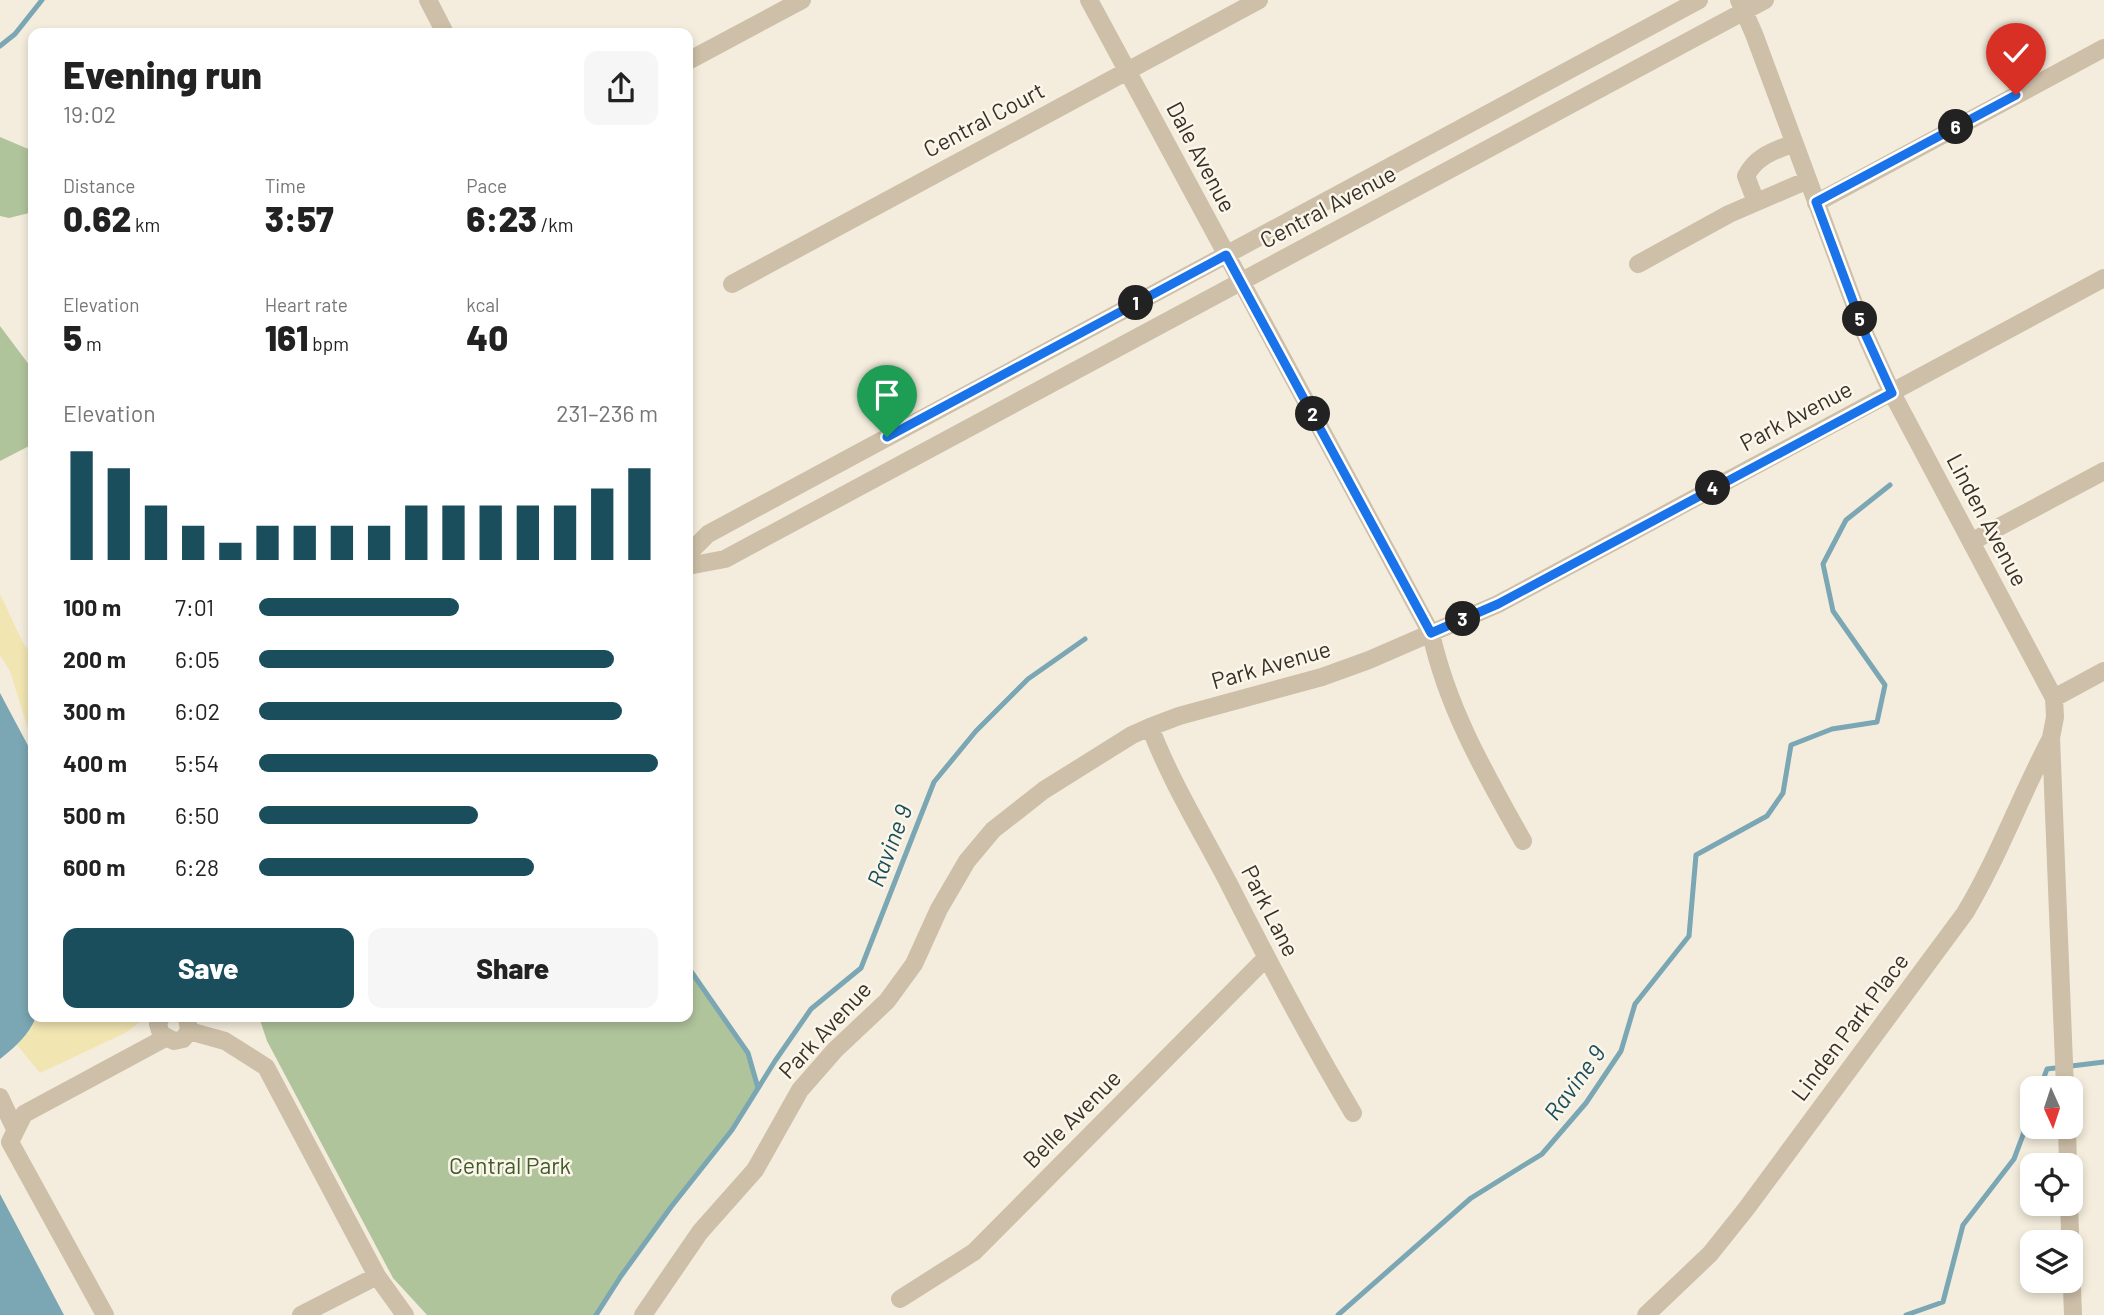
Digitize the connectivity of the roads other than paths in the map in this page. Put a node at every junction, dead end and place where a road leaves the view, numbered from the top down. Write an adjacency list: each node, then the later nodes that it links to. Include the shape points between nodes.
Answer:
1 (428, 0): 8 (street)
2 (802, 0): 10 (street)
3 (1088, 0): 11 (street, Dale Avenue)
4 (1259, 0): 11 (street, Central Court)
5 (1699, 0): 16 (street, Central Avenue)
6 (1765, 0): 7 (street, Central Avenue)
7 (1742, 5): 12 (street, Linden Avenue); 19 (street, Central Avenue)
8 (442, 28)
9 (2104, 48): 15 (street)
10 (693, 58)
11 (1127, 71): 16 (street, Dale Avenue); 20 (street, Central Court)
12 (1794, 143): 13 (street, Linden Avenue); 14 (street, via 1762,156 1751,166 1746,176)
13 (1808, 180): 14 (street); 15 (street, Linden Avenue)
14 (1756, 202): 17 (street)
15 (1816, 202): 22 (street, Linden Avenue)
16 (1226, 255): 19 (street, Dale Avenue); 21 (street, Central Avenue)
17 (1638, 264)
18 (2104, 278): 22 (street, Park Avenue)
19 (1241, 282): 23 (street, Central Avenue); 28 (street, Dale Avenue)
20 (732, 284)
21 (977, 389): 23 (street); 26 (street, Central Avenue, via 708,534)
22 (1892, 393): 25 (street, Linden Avenue); 28 (street, Park Avenue, via 1498,604)
23 (989, 417): 27 (street, Central Avenue, via 725,559)
24 (2104, 471): 25 (street)
25 (1971, 542): 30 (street, Linden Avenue)
26 (693, 549)
27 (693, 565)
28 (1431, 633): 31 (street, Park Avenue, via 1322,677); 33 (street, Dale Avenue, via 1461,724)
29 (2104, 671): 30 (street)
30 (2054, 698): 32 (street)
31 (1150, 727): 34 (street, Park Lane, via 1164,765); 48 (street, Park Avenue, via 1044,790 993,830 967,861 914,964 887,1001 800,1090 755,1170 700,1232)
32 (2051, 738): 38 (street); 49 (street, Linden Park Place, via 1965,913 1739,1218 1702,1263)
33 (1523, 841)
34 (1265, 959): 40 (street, Park Lane); 44 (street, Belle Avenue, via 974,1252)
35 (160, 1022): 37 (street, via 158,1030)
36 (188, 1024): 37 (street, via 178,1041); 43 (street, via 266,1067)
37 (164, 1038): 41 (street, via 24,1114)
38 (2064, 1076)
39 (0, 1097): 41 (street)
40 (1353, 1113)
41 (15, 1129): 45 (street, via 10,1142)
42 (2069, 1216): 50 (street)
43 (377, 1276): 46 (street); 47 (street)
44 (900, 1299)
45 (105, 1315)
46 (301, 1315)
47 (405, 1315)
48 (643, 1315)
49 (1646, 1315)
50 (2073, 1315)

